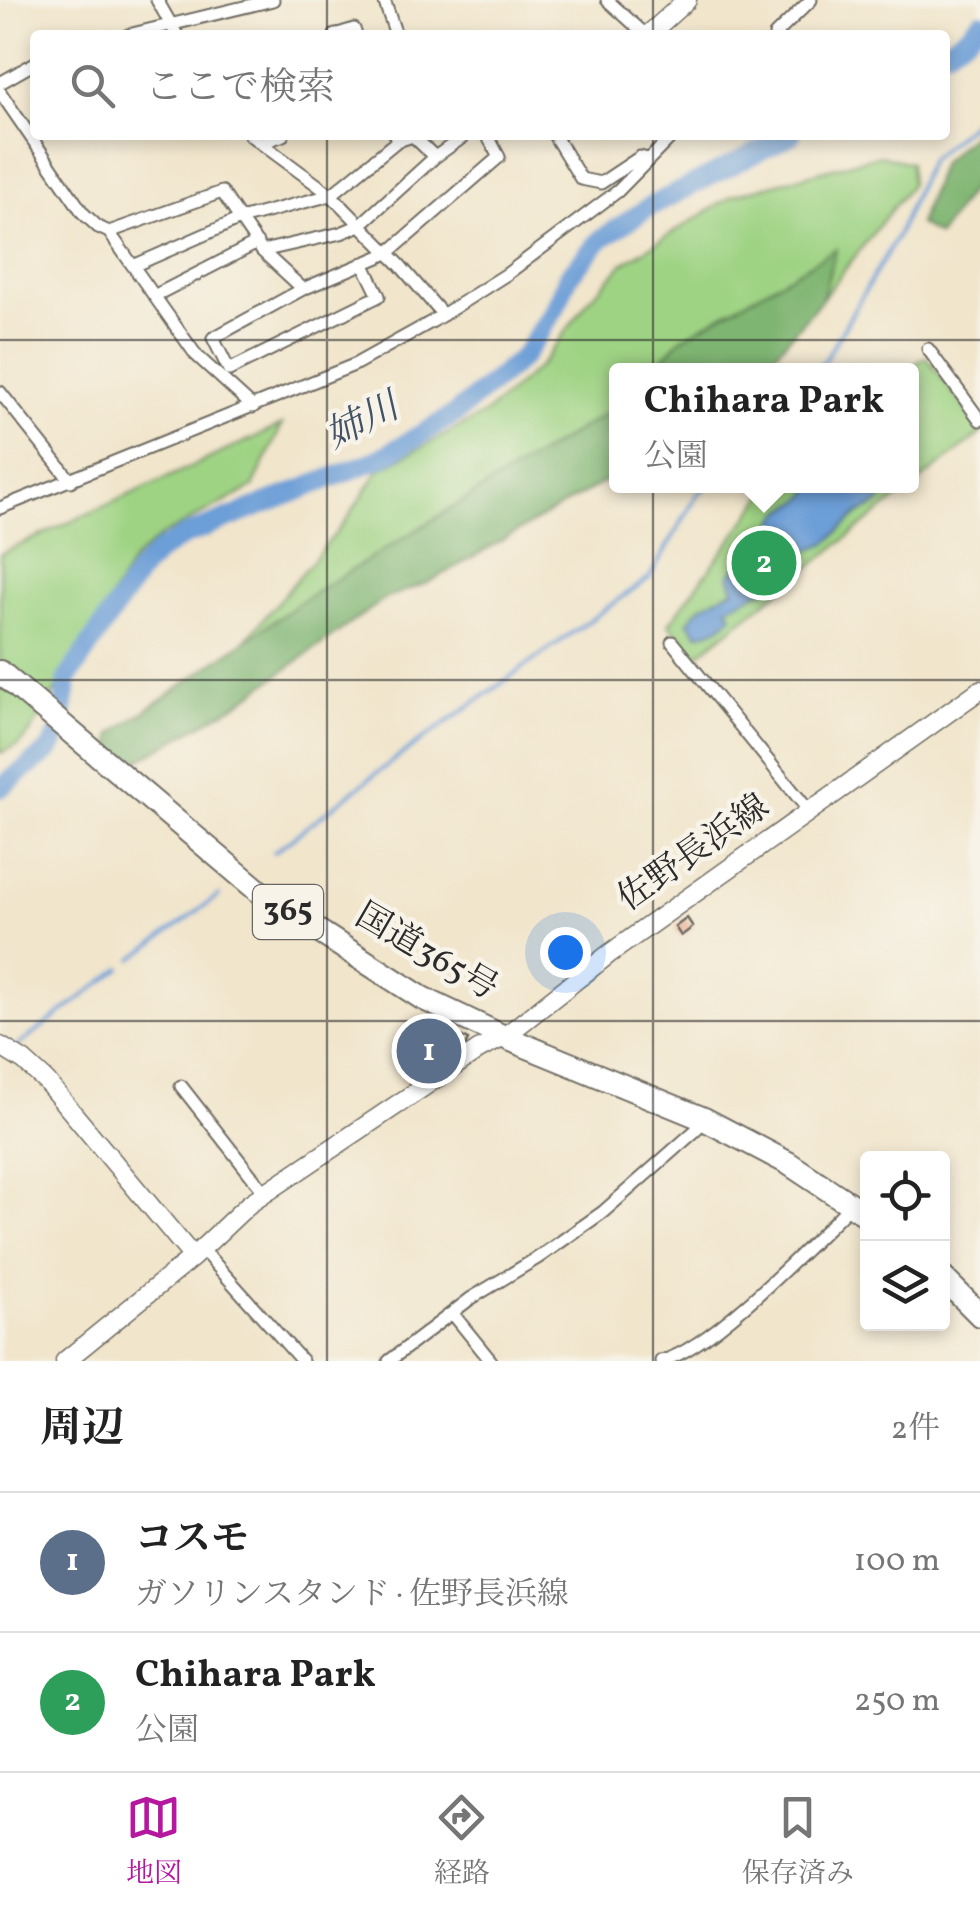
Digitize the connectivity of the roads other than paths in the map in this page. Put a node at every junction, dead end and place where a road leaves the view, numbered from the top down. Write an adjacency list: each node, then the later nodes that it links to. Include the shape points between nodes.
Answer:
1 (157, 0): 7 (street)
2 (273, 0): 7 (street)
3 (384, 0): 8 (street)
4 (607, 0): 9 (street)
5 (687, 0): 10 (main road)
6 (811, 0): 11 (street)
7 (174, 29)
8 (394, 30)
9 (641, 30)
10 (653, 30)
11 (780, 30)
12 (30, 66): 13 (street)
13 (0, 83)
14 (0, 92): 15 (street)
15 (30, 136)
16 (33, 140): 29 (street, via 83,213)
17 (257, 140): 26 (street)
18 (394, 140): 26 (street)
19 (417, 140): 24 (street)
20 (459, 140): 24 (street)
21 (490, 140): 31 (street, via 499,157)
22 (557, 140): 25 (street, via 581,180 601,183 640,158)
23 (667, 140): 25 (street)
24 (435, 158): 28 (street)
25 (648, 160): 36 (street, via 581,220)
26 (332, 195): 27 (street); 28 (street)
27 (240, 219): 29 (street, via 222,192); 30 (street); 33 (street)
28 (360, 224): 30 (street); 31 (street)
29 (110, 232): 33 (street)
30 (259, 247): 34 (street); 35 (street)
31 (388, 253): 32 (street); 36 (street)
32 (364, 263): 34 (street); 34 (street, via 378,296 229,370 213,338)
33 (134, 266): 35 (street)
34 (303, 289)
35 (154, 296): 39 (street, via 196,355)
36 (443, 315): 39 (street, via 354,365)
37 (928, 350): 40 (street)
38 (0, 392): 41 (street)
39 (254, 407): 41 (street)
40 (980, 420)
41 (71, 481): 42 (street)
42 (0, 508)
43 (672, 642): 46 (street)
44 (0, 672): 47 (highway, 国道365号 / 365, via 267,898 422,998)
45 (980, 690): 46 (main road, 佐野長浜線)
46 (810, 811): 47 (main road, 佐野長浜線)
47 (504, 1037): 50 (highway, 国道365号 / 365); 51 (main road, 佐野長浜線)
48 (1, 1046): 53 (main road, via 46,1080)
49 (181, 1086): 51 (street)
50 (704, 1118): 52 (highway, 国道365号 / 365); 55 (street, via 603,1212)
51 (265, 1193): 53 (main road, 佐野長浜線)
52 (860, 1210): 61 (street, via 692,1346)
53 (197, 1253): 57 (main road, 佐野長浜線); 58 (street)
54 (950, 1285): 56 (highway)
55 (452, 1314): 59 (street); 60 (street)
56 (980, 1314)
57 (65, 1361)
58 (302, 1361)
59 (389, 1361)
60 (491, 1361)
61 (662, 1361)

